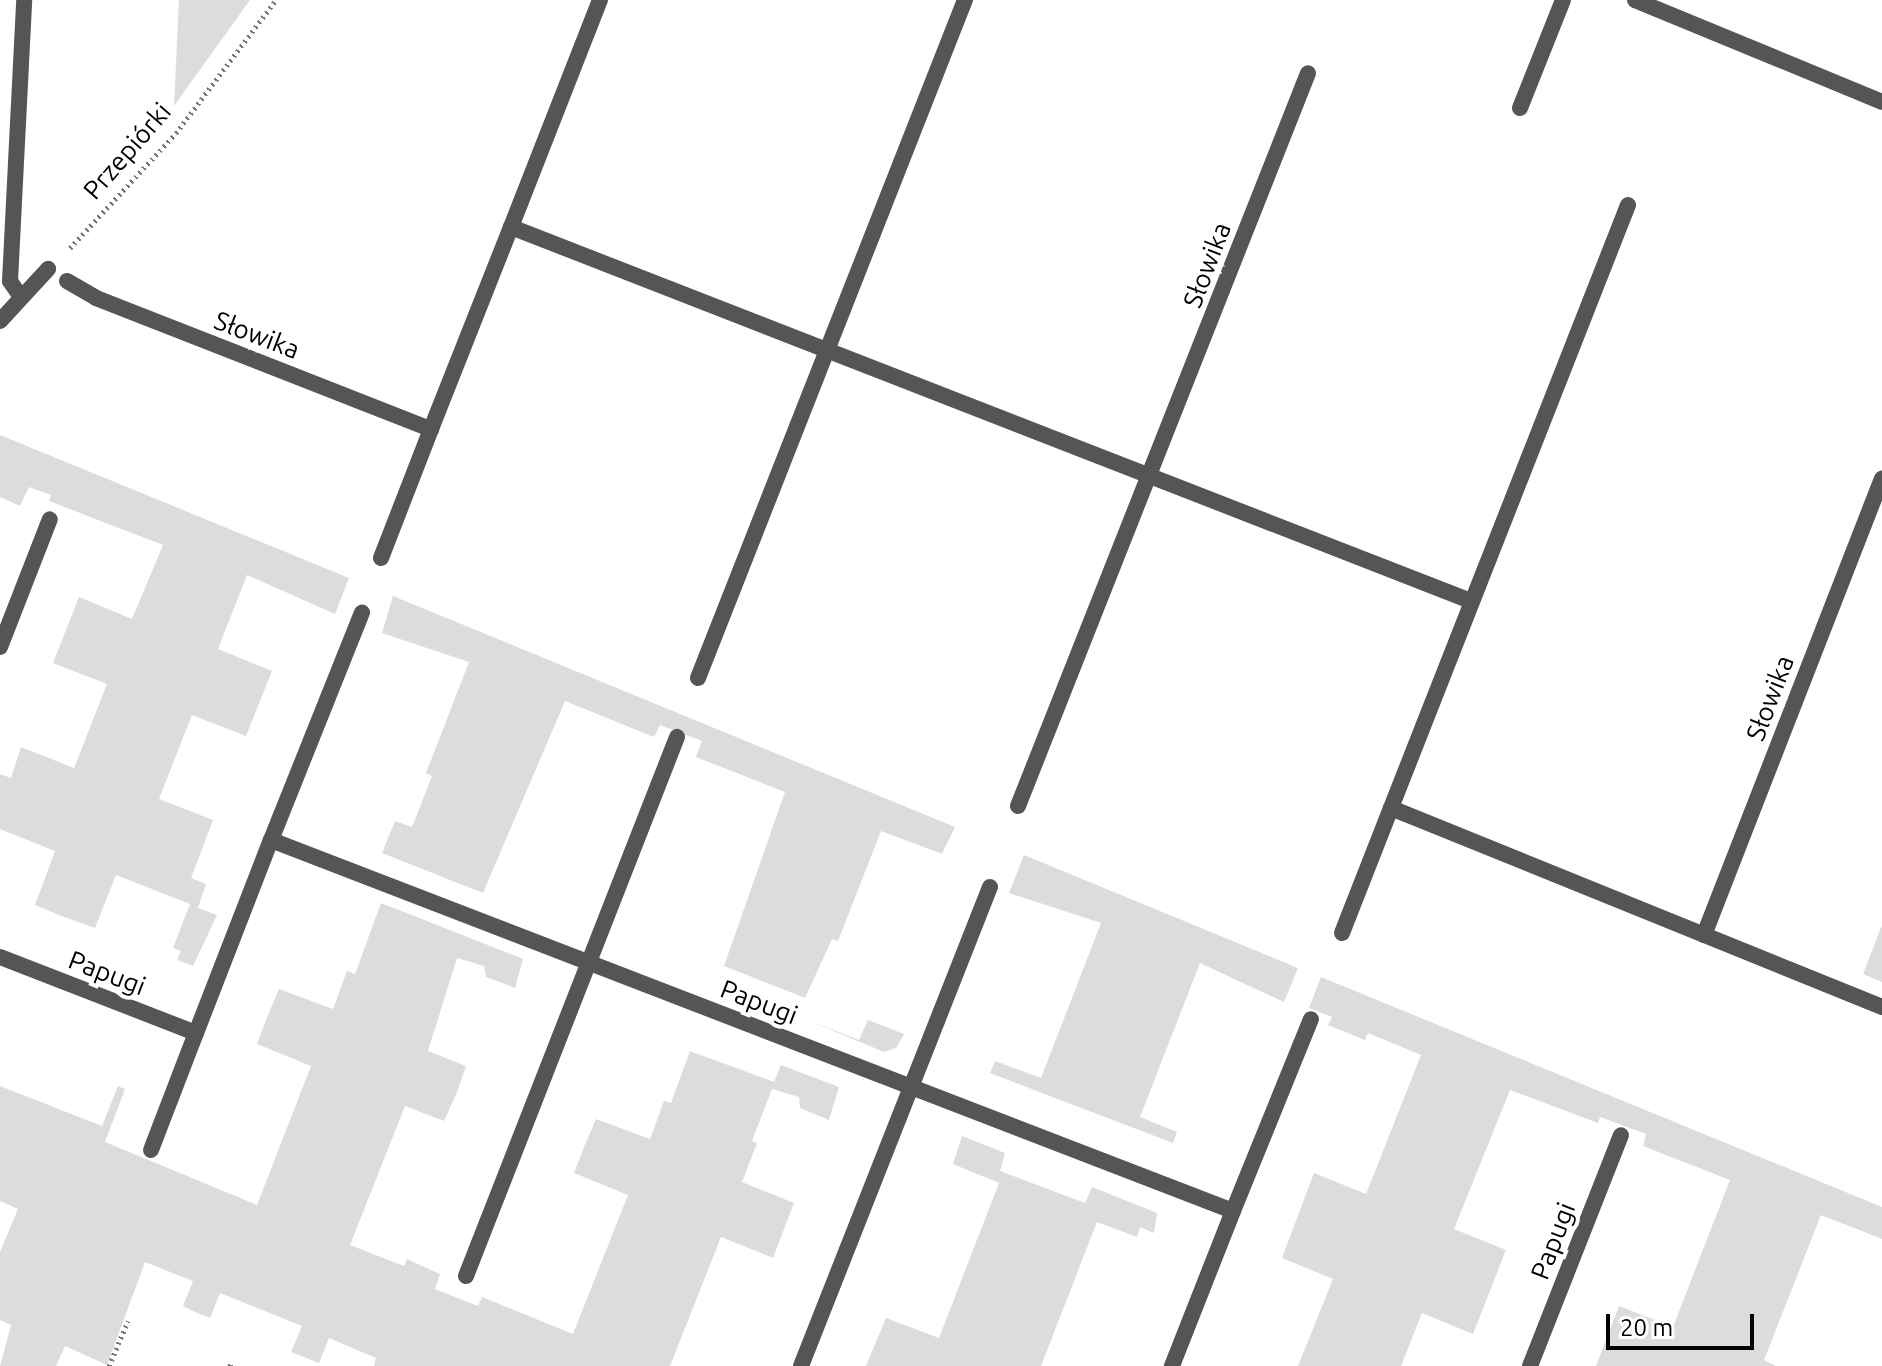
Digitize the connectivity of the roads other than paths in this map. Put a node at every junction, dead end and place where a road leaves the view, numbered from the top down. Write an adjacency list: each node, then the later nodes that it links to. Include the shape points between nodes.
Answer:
1 (24, 0): 13 (street, via 10,281)
2 (600, 0): 10 (street)
3 (965, 0): 15 (street)
4 (1563, 0): 8 (street)
5 (1635, 0): 7 (street)
6 (1308, 73): 17 (street, Słowika)
7 (1882, 102)
8 (1520, 108)
9 (1628, 205): 21 (street)
10 (511, 227): 15 (street); 16 (street)
11 (48, 269): 13 (street)
12 (67, 281): 16 (street, Słowika, via 96,298)
13 (21, 297): 14 (street)
14 (0, 321)
15 (829, 348): 17 (street); 24 (street)
16 (431, 429): 20 (street)
17 (1150, 475): 21 (street); 26 (street, Słowika)
18 (1882, 479): 31 (street, Słowika)
19 (50, 519): 23 (street)
20 (381, 558)
21 (1471, 601): 27 (street)
22 (362, 613): 28 (street)
23 (0, 647)
24 (698, 678)
25 (677, 737): 33 (street)
26 (1018, 806)
27 (1391, 808): 30 (street); 31 (street)
28 (271, 840): 33 (street, Papugi); 36 (street)
29 (990, 887): 37 (street)
30 (1342, 933)
31 (1704, 935): 34 (street)
32 (0, 957): 36 (street, Papugi)
33 (590, 962): 37 (street, Papugi); 41 (street)
34 (1882, 1007)
35 (1311, 1019): 40 (street)
36 (196, 1033): 39 (street)
37 (911, 1088): 40 (street, Papugi); 42 (street)
38 (1621, 1135): 44 (street, Papugi)
39 (151, 1150)
40 (1233, 1211): 43 (street)
41 (466, 1276)
42 (801, 1366)
43 (1172, 1366)
44 (1530, 1366)

